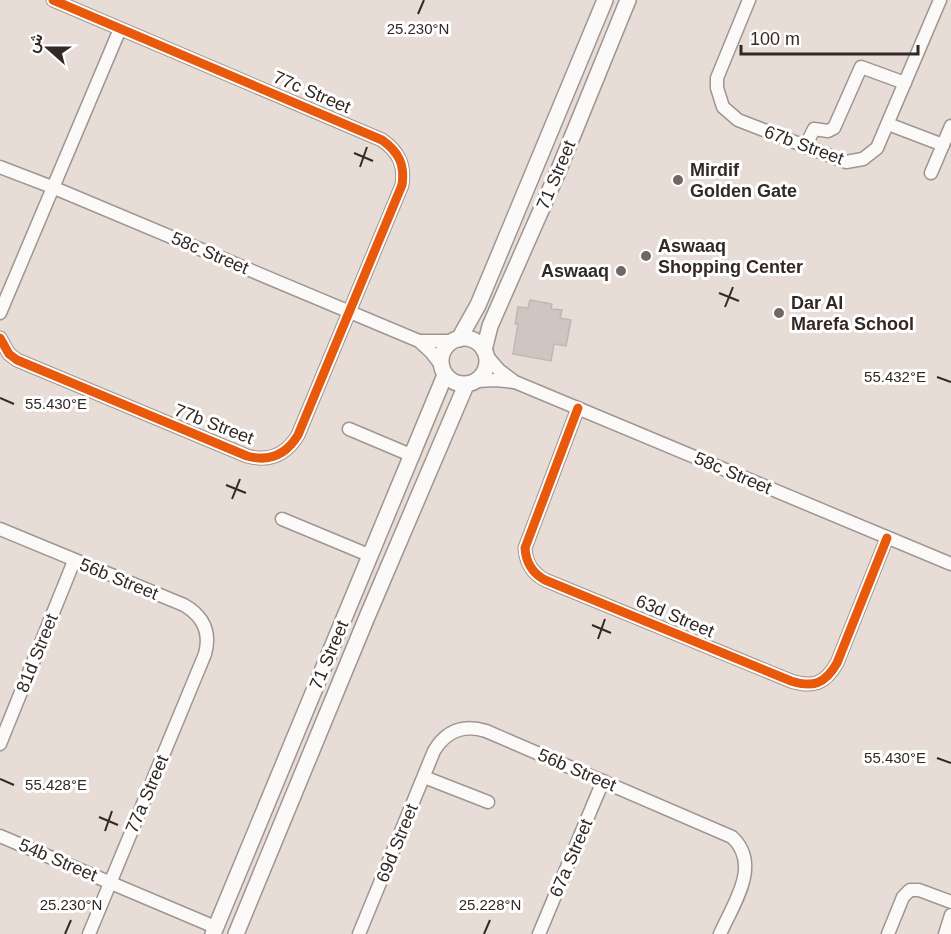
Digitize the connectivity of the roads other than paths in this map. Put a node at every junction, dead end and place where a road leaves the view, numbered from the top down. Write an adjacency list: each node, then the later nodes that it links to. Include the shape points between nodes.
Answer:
1 (53, 0): 6 (street, 77c Street)
2 (606, 0): 18 (street, 71 Street, via 478,304)
3 (628, 0): 20 (street, 71 Street, via 490,326)
4 (749, 0): 11 (street, 67b Street, via 720,68 719,98 738,120)
5 (940, 0): 7 (street, 67b Street)
6 (120, 29): 14 (street); 16 (street, 77c Street, via 382,140 398,154 402,185)
7 (905, 83): 8 (street, 67b Street); 11 (street, via 861,67 834,128 814,129)
8 (888, 124): 10 (street); 11 (street, 67b Street, via 878,148 855,162 838,161)
9 (951, 126): 10 (street)
10 (943, 145): 13 (street)
11 (805, 147)
12 (0, 167): 14 (street, 58c Street)
13 (931, 173)
14 (52, 187): 15 (street); 16 (street, 58c Street)
15 (0, 313)
16 (349, 313): 17 (street, 77b Street, via 298,435 285,451 267,459 247,456 196,436 17,360); 19 (street, 58c Street)
17 (0, 338)
18 (457, 340): 19 (street, 58c Street); 20 (street, via 471,339); 21 (street, via 445,348)
19 (419, 341): 21 (street, 58c Street)
20 (485, 353): 22 (street, 58c Street); 23 (street, via 486,367)
21 (443, 370): 23 (street, via 454,382); 26 (street, 71 Street)
22 (515, 382): 23 (street, 58c Street); 24 (street, 58c Street)
23 (471, 383): 45 (street, 71 Street, via 367,617)
24 (578, 408): 29 (street, 58c Street); 29 (street, 63d Street, via 525,548 532,571 566,588 791,681 814,684 828,676 837,663)
25 (349, 429): 26 (street)
26 (413, 456): 30 (street, 71 Street)
27 (282, 519): 30 (street)
28 (0, 529): 31 (street, 56b Street)
29 (887, 538): 32 (street, 58c Street)
30 (371, 556): 43 (street, 71 Street)
31 (74, 561): 33 (street, 56b Street, via 192,610 205,625); 34 (street, 81d Street)
32 (951, 564)
33 (206, 654): 40 (street, 77a Street)
34 (0, 744)
35 (434, 751): 36 (street, 69d Street); 37 (street, 56b Street, via 452,732 477,729)
36 (424, 777): 38 (street); 46 (street, 69d Street)
37 (603, 781): 47 (street, 67a Street); 48 (street, 56b Street, via 724,832 744,851 746,869)
38 (488, 802)
39 (0, 836): 40 (street, 54b Street)
40 (110, 882): 43 (street, 54b Street); 44 (street, 77a Street)
41 (951, 902): 49 (street, via 910,890 903,897)
42 (951, 915): 50 (street)
43 (214, 931)
44 (89, 934)
45 (236, 934)
46 (359, 934)
47 (539, 934)
48 (720, 934)
49 (888, 934)
50 (945, 934)

